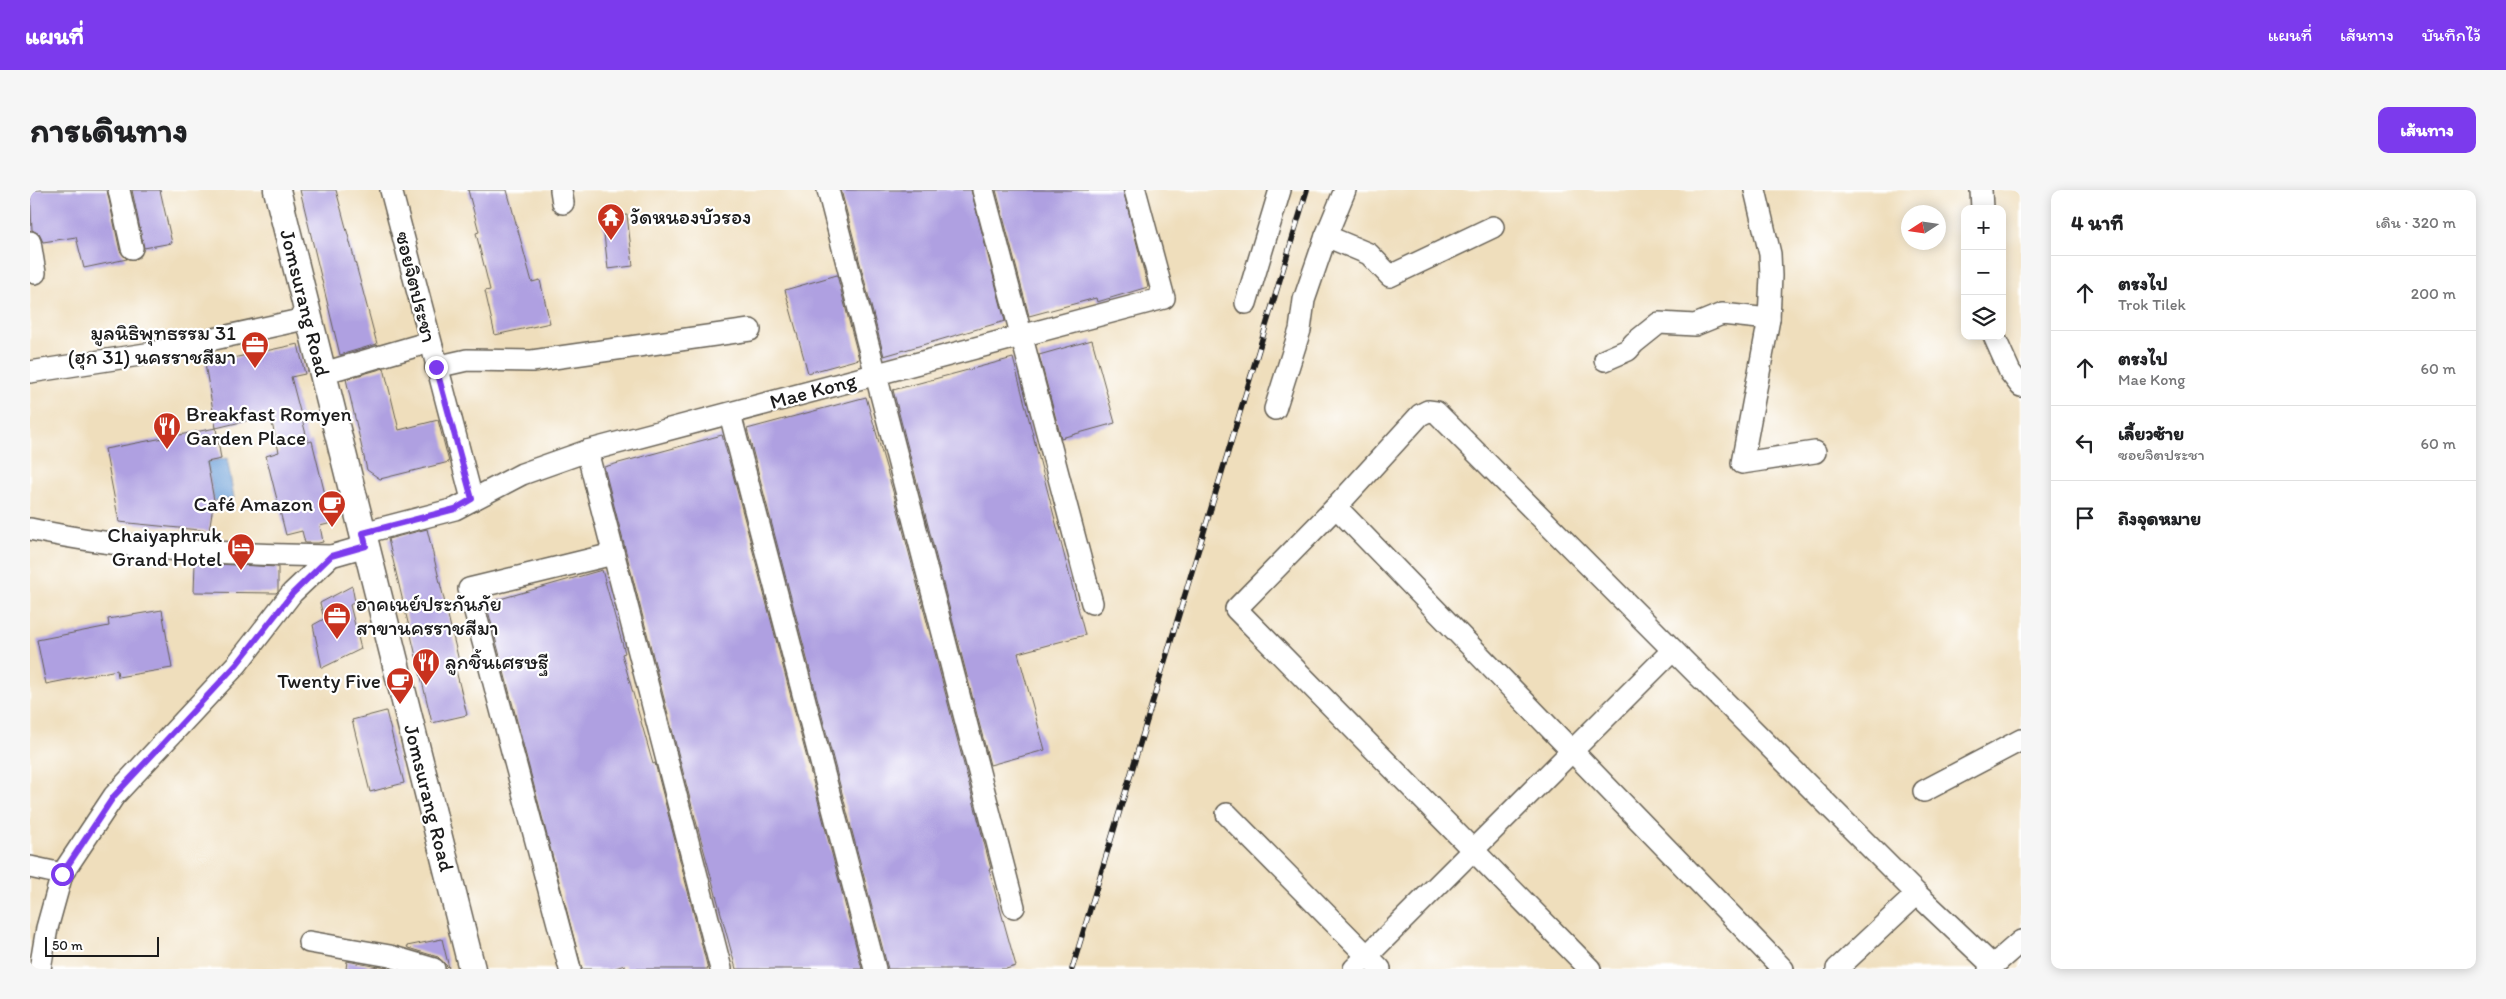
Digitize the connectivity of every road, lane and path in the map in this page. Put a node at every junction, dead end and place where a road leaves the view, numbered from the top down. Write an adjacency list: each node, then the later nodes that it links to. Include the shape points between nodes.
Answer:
1 (119, 190): 15 (street)
2 (277, 190): 18 (main road, Jomsurang Road)
3 (391, 190): 23 (street, ซอยจิตประชา)
4 (828, 190): 28 (street)
5 (983, 190): 21 (street)
6 (1136, 190): 21 (street, Mae Kong, via 1164,298)
7 (1280, 190): 17 (street)
8 (1345, 190): 13 (street)
9 (1981, 190): 11 (street)
10 (1756, 191): 19 (street, via 1770,254)
11 (1982, 205)
12 (1493, 227): 13 (street, via 1390,276 1369,254)
13 (1326, 236): 30 (street, via 1306,292 1300,330)
14 (30, 242): 16 (street)
15 (132, 248)
16 (35, 274)
17 (1246, 303)
18 (309, 318): 26 (street, via 146,354); 27 (main road, Jomsurang Road)
19 (1769, 319): 24 (street, via 1722,314 1695,325 1659,323 1628,350); 33 (street, via 1742,463)
20 (750, 330): 25 (street, via 532,361 467,360)
21 (1020, 335): 28 (street, Mae Kong); 40 (street)
22 (1996, 340): 29 (street, via 2010,372)
23 (430, 342): 25 (street, ซอยจิตประชา); 27 (street)
24 (1605, 360)
25 (436, 367): 34 (street, ซอยจิตประชา)
26 (30, 372)
27 (323, 373): 37 (main road, Jomsurang Road)
28 (875, 374): 31 (street, Mae Kong); 50 (street)
29 (2021, 386)
30 (1275, 409)
31 (730, 414): 32 (street, Mae Kong); 60 (street)
32 (587, 451): 34 (street, Mae Kong, via 522,474); 38 (street)
33 (1815, 452)
34 (472, 499): 37 (street, Mae Kong, via 448,511)
35 (1336, 507): 41 (street, via 1420,415 1436,412); 43 (street); 46 (street, via 1236,609)
36 (30, 529): 39 (street, via 84,541 221,554)
37 (364, 539): 39 (street, Mae Kong); 57 (main road, Jomsurang Road)
38 (613, 554): 58 (street, via 469,589); 59 (street)
39 (331, 556): 48 (street, via 292,594 237,664 114,796)
40 (1092, 603)
41 (1673, 650): 43 (street); 49 (street)
42 (2021, 740): 44 (street)
43 (1570, 750): 46 (street); 62 (street)
44 (1924, 791)
45 (1228, 814): 53 (street)
46 (1473, 850): 53 (street); 61 (street)
47 (30, 867): 48 (street)
48 (62, 874): 55 (street)
49 (1917, 894): 54 (street); 63 (street)
50 (1014, 907)
51 (2021, 941): 54 (street)
52 (310, 942): 56 (street, via 390,956)
53 (1367, 965)
54 (1991, 968)
55 (40, 969)
56 (434, 969)
57 (472, 969)
58 (570, 969)
59 (722, 969)
60 (875, 969)
61 (1590, 969)
62 (1783, 969)
63 (1837, 969)

